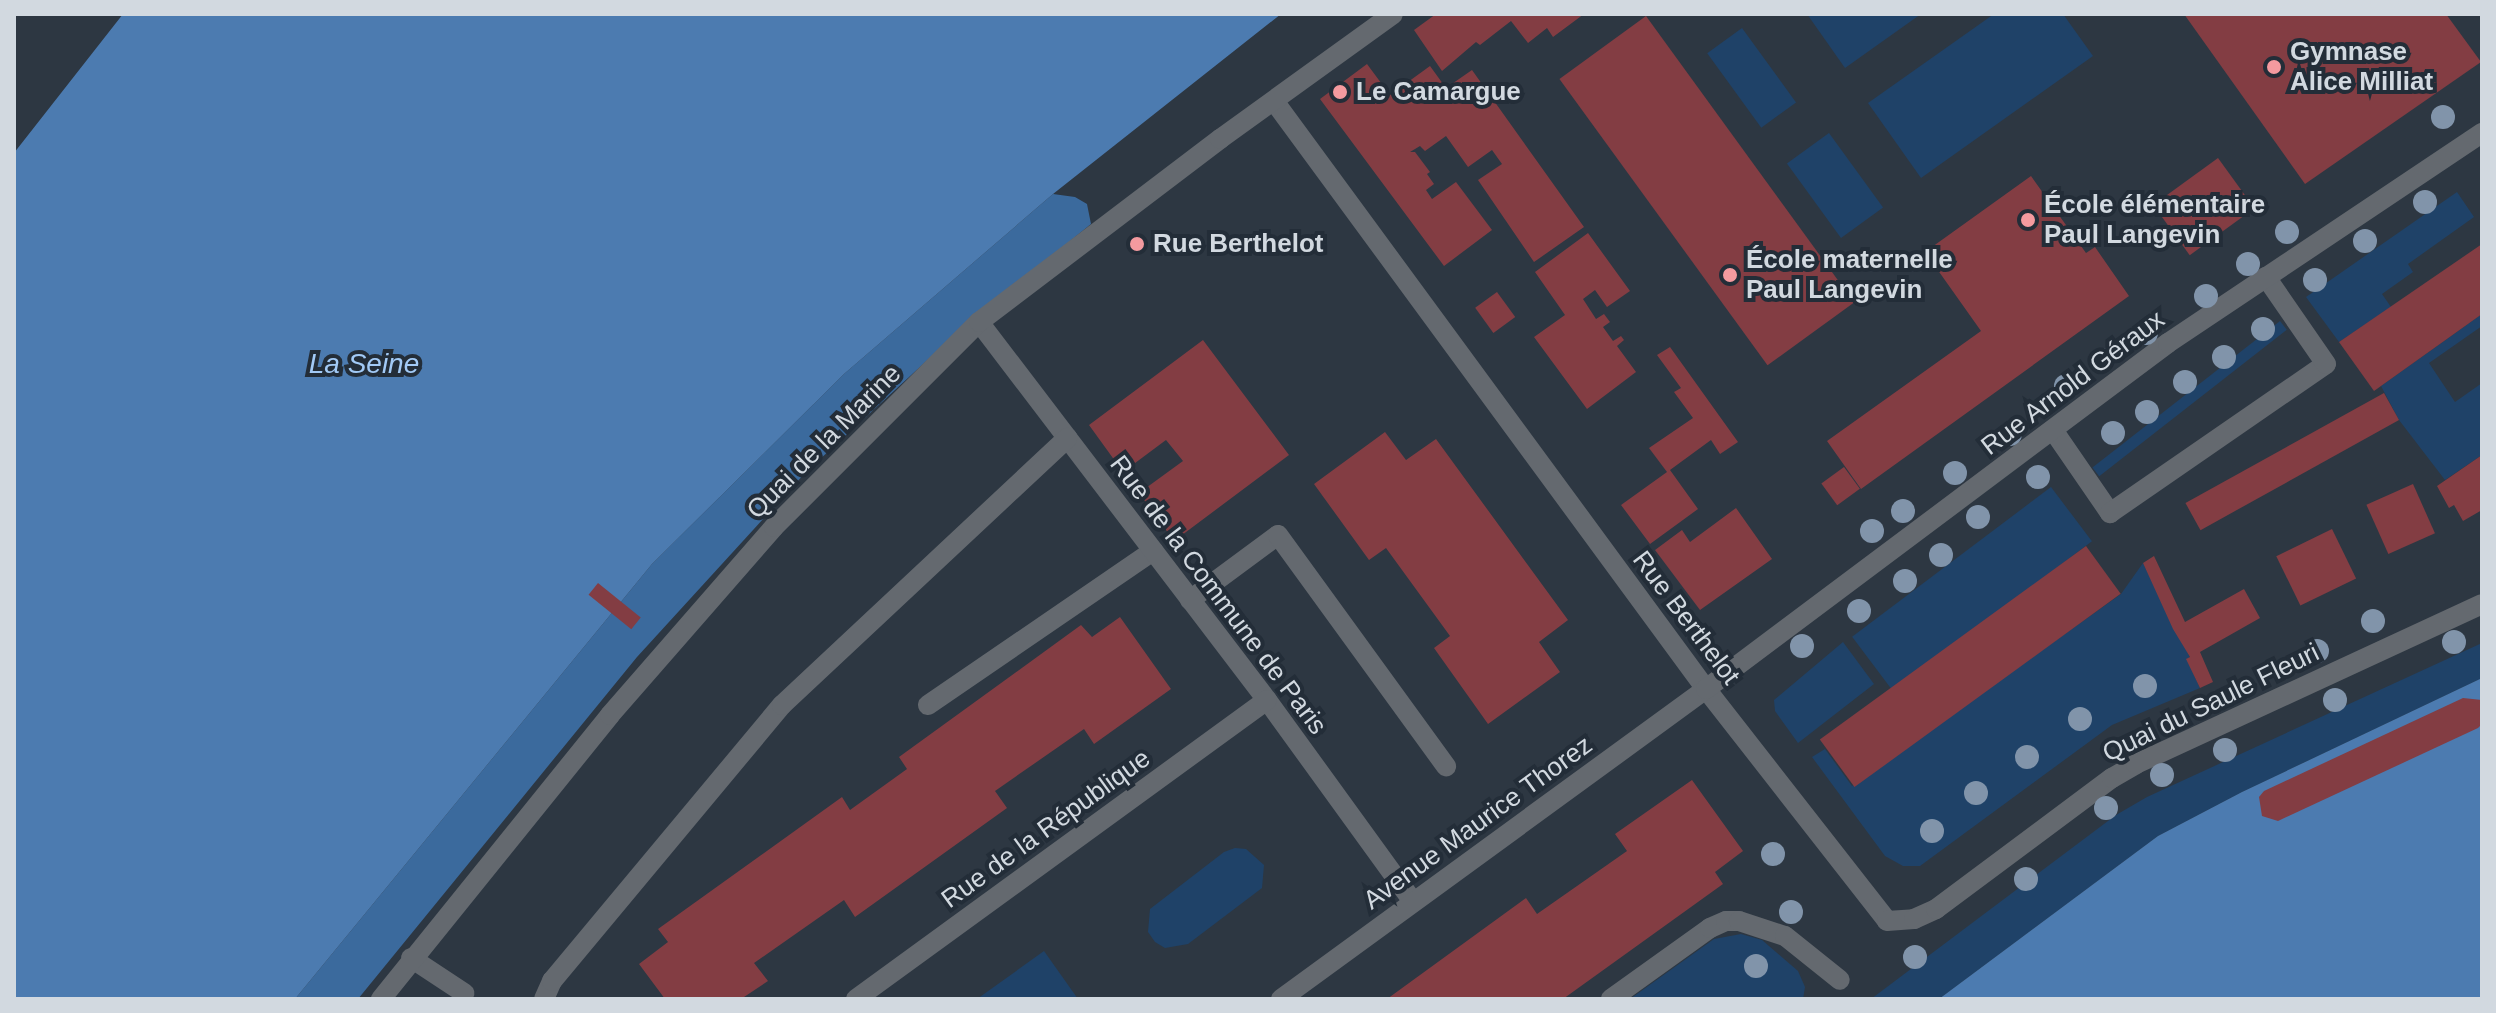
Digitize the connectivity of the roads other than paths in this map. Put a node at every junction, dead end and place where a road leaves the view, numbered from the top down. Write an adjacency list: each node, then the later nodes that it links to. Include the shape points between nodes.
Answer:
1 (1393, 14): 2 (street, Quai de la Marine)
2 (1274, 101): 5 (street, Quai de la Marine); 11 (street, Rue Berthelot)
3 (2482, 133): 4 (street, Rue Arnold Géraux)
4 (2266, 277): 6 (street, Rue Arnold Géraux); 6 (street, via 2326,364 2110,513)
5 (979, 322): 7 (street, Rue de la Commune de Paris); 17 (street, Quai de la Marine, via 774,527 610,715)
6 (2053, 430): 11 (street, Rue Arnold Géraux)
7 (1067, 438): 8 (street, Rue de la Commune de Paris); 21 (street, via 782,705 552,981)
8 (1153, 551): 9 (street, Rue de la Commune de Paris); 13 (street)
9 (1190, 600): 12 (street, Rue de la Commune de Paris); 14 (street, via 1278,535)
10 (2482, 604): 16 (street, Quai du Saule Fleuri, via 2136,764 1936,909)
11 (1706, 689): 15 (street, Avenue Maurice Thorez); 16 (street, Rue Berthelot, via 1877,911)
12 (1267, 700): 15 (street, Rue de la Commune de Paris); 22 (street, Rue de la République)
13 (928, 705)
14 (1446, 766)
15 (1413, 902): 23 (street, Avenue Maurice Thorez)
16 (1897, 923)
17 (411, 958): 19 (street); 20 (street, Quai de la Marine)
18 (1840, 980): 24 (street, via 1785,936 1726,921)
19 (464, 993)
20 (381, 999)
21 (544, 999)
22 (856, 999)
23 (1281, 999)
24 (1611, 999)

